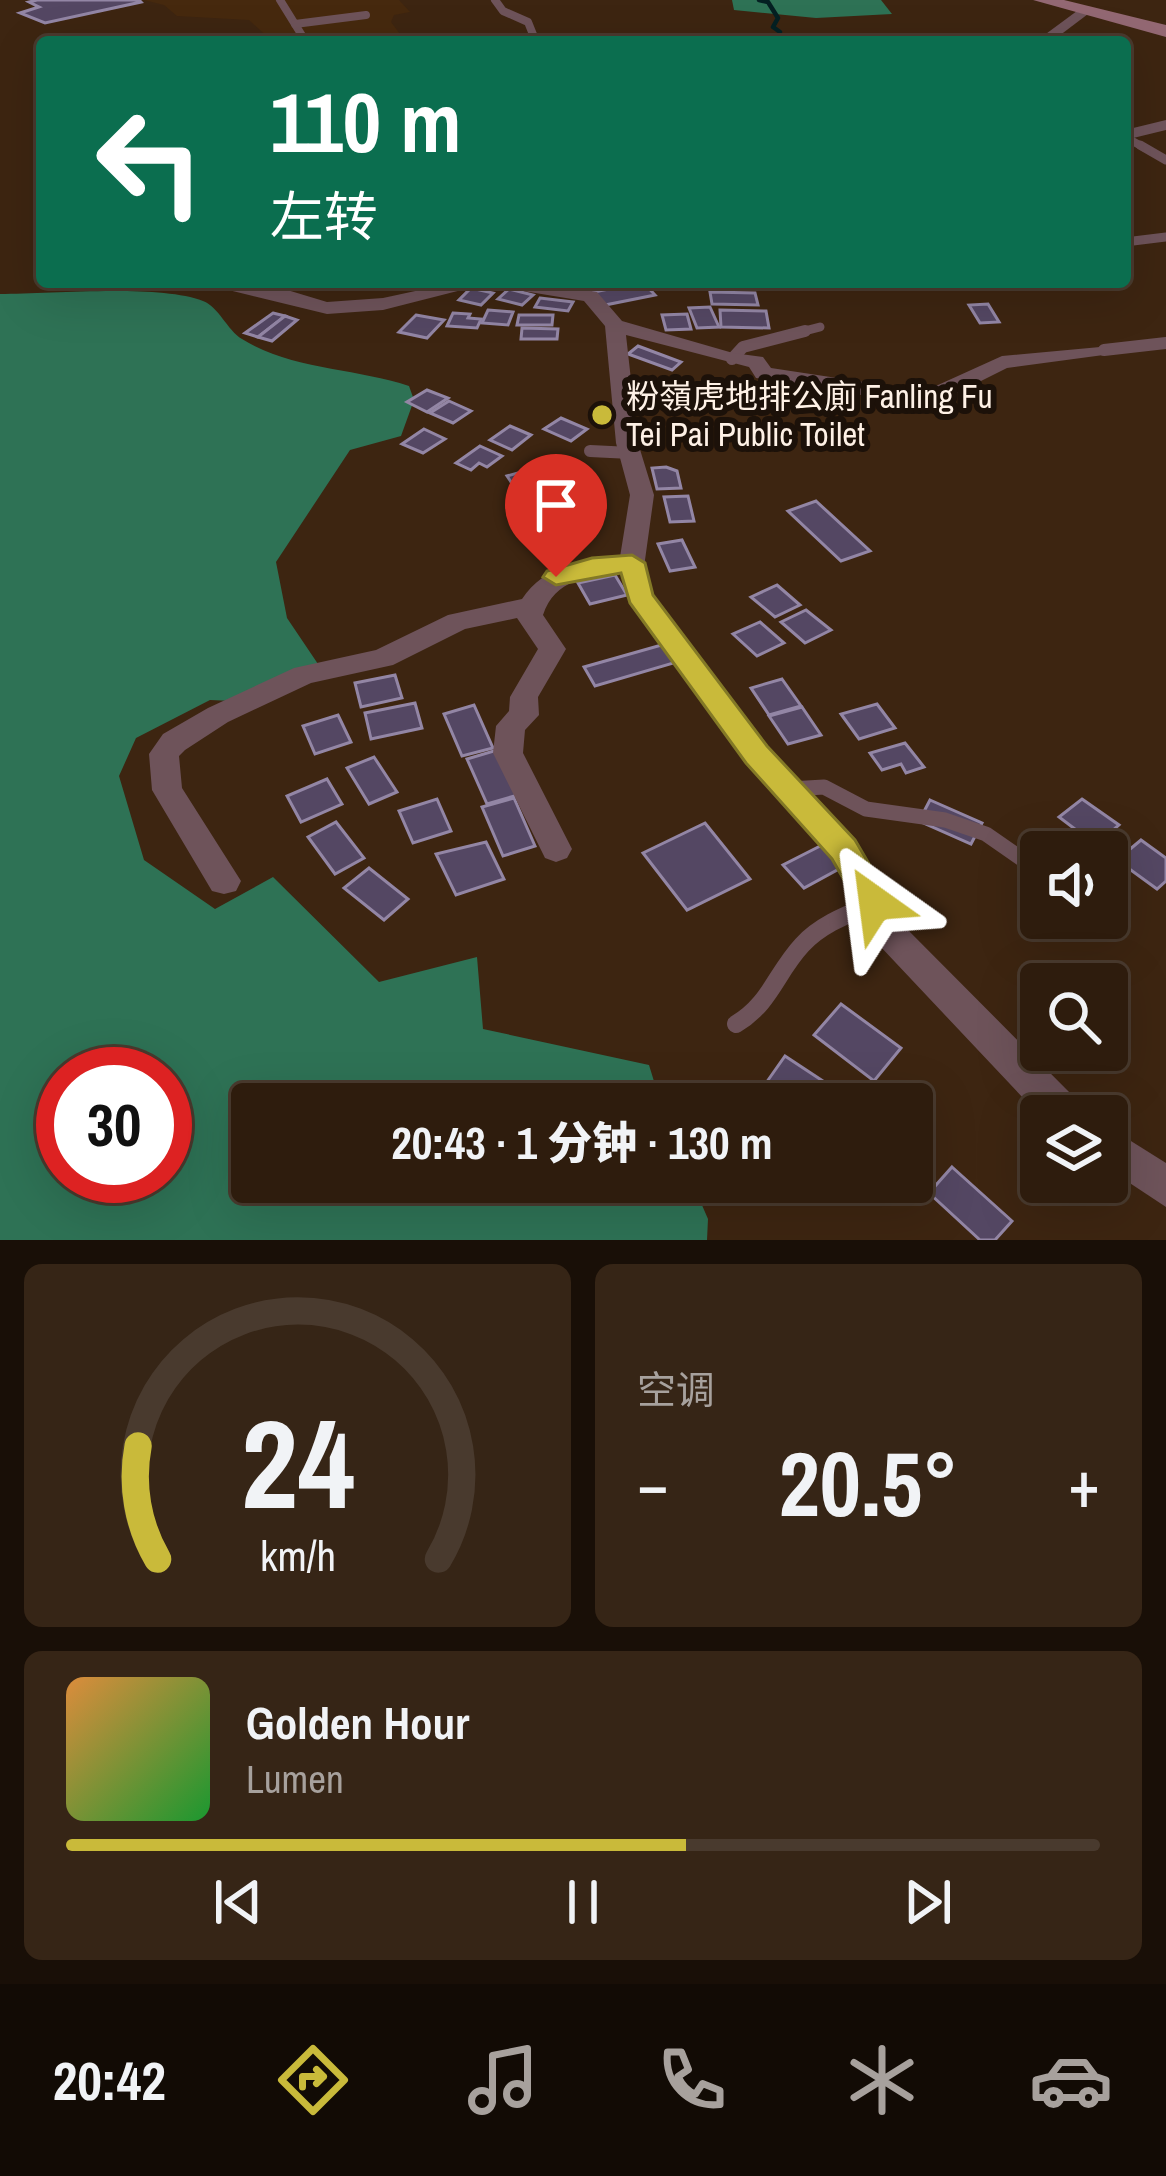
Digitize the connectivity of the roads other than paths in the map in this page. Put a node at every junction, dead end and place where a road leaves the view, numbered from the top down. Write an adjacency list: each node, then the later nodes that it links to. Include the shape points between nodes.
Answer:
1 (280, 0): 6 (lane)
2 (495, 0): 9 (lane, via 528,22)
3 (1042, 0): 4 (main road)
4 (1077, 6): 7 (main road); 10 (street)
5 (366, 15): 6 (lane)
6 (295, 24): 8 (lane)
7 (1166, 27)
8 (302, 36)
9 (534, 36)
10 (1048, 36)
11 (1166, 125): 12 (street)
12 (1131, 134)
13 (1131, 140): 14 (lane)
14 (1166, 160)
15 (1166, 237): 16 (lane)
16 (1131, 241)
17 (250, 288): 18 (street, via 327,308)
18 (456, 288)
19 (589, 288): 20 (street)
20 (615, 325): 24 (street); 26 (street)
21 (820, 327): 24 (lane, via 742,346)
22 (1166, 343): 23 (lane)
23 (1104, 350): 24 (street, via 1002,362 943,391 903,395 764,373 756,361)
24 (732, 359)
25 (590, 451): 26 (lane)
26 (631, 453): 27 (street, via 642,494)
27 (632, 563): 28 (street, via 556,577); 29 (street, via 640,597)
28 (531, 606): 30 (street, via 529,616 552,649 524,697 524,715 511,726 508,753); 32 (street, via 458,622 383,658 304,675 174,742 164,754 166,790)
29 (790, 789): 31 (lane, via 824,787 866,808 945,820); 33 (street, via 844,849)
30 (556, 849)
31 (1020, 857)
32 (224, 881)
33 (875, 903): 34 (lane, via 812,934 772,1000); 35 (street, via 891,935)
34 (736, 1024)
35 (1046, 1095)
36 (1128, 1160): 37 (street)
37 (1166, 1187)

